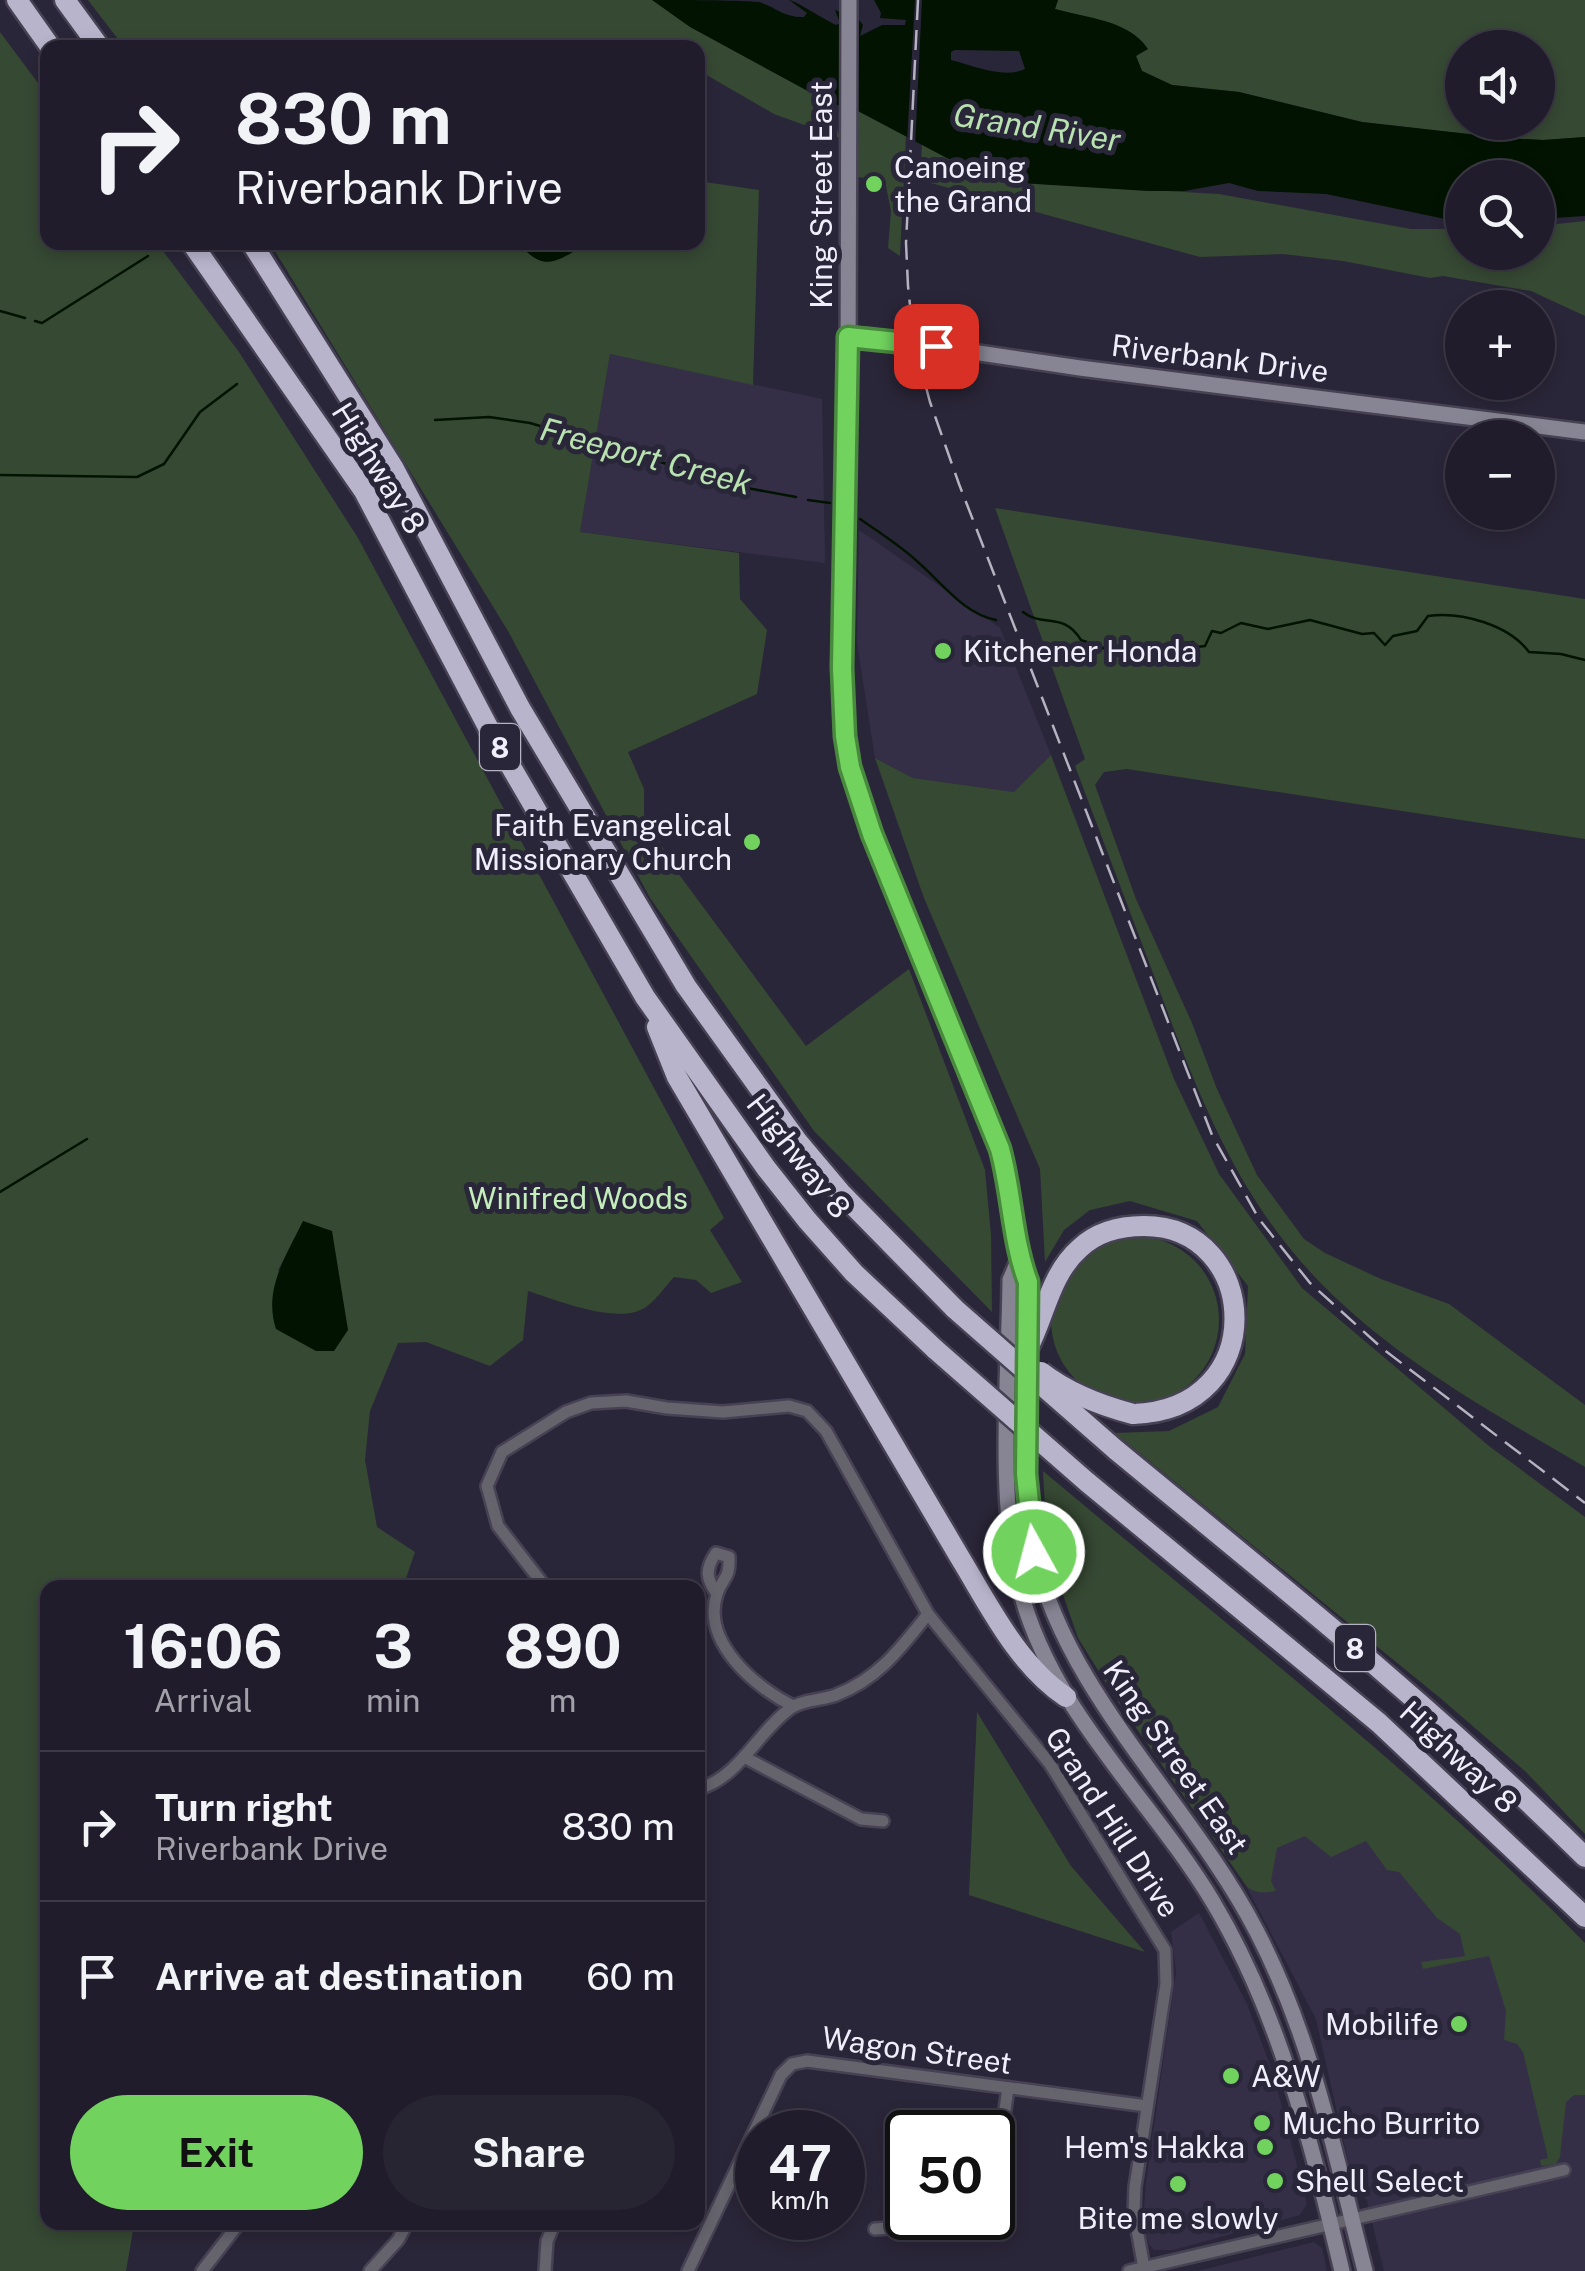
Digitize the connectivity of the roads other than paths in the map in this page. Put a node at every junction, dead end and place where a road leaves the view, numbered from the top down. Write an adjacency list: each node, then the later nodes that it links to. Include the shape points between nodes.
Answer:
1 (17, 0): 4 (highway)
2 (65, 0): 5 (highway)
3 (849, 0): 8 (main road, King Street East)
4 (45, 40)
5 (94, 40)
6 (197, 250): 10 (highway, Highway 8 / 8, via 364,491 490,729)
7 (256, 250): 12 (highway, Highway 8 / 8, via 393,467 520,708 686,986 798,1142)
8 (848, 337): 9 (main road, Riverbank Drive); 11 (main road, King Street East, via 842,676 850,767 1000,1149)
9 (1585, 432)
10 (645, 997): 17 (highway, via 677,1078 959,1556 1042,1681); 23 (highway, Highway 8 / 8, bridge, via 766,1168 854,1273 1087,1482 1379,1723)
11 (1019, 1259): 13 (main road, King Street East, via 1028,1282); 17 (main road, King Street East, via 1010,1280 1012,1542 1028,1614)
12 (955, 1310): 13 (highway, bridge, via 978,1320 1067,1390 1132,1414 1170,1410 1205,1390 1232,1342 1231,1290 1215,1260 1186,1237 1154,1226 1123,1227 1080,1247 1057,1277); 22 (highway, Highway 8 / 8, bridge, via 1404,1688)
13 (1027, 1350): 28 (main road, King Street East, via 1028,1518 1054,1618 1079,1666 1221,1868 1258,1934 1310,2057)
14 (540, 1580): 16 (street, Grand Hill Drive, via 498,1526 486,1486 502,1452 591,1403 723,1412 789,1406 807,1410 826,1432)
15 (717, 1594): 18 (street, via 714,1619 742,1671)
16 (928, 1614): 18 (street, via 886,1667 854,1688); 25 (street, Grand Hill Drive, via 1050,1764 1159,1936 1166,1984)
17 (1066, 1697): 29 (main road, King Street East, via 1188,1862 1242,1956 1275,2030)
18 (793, 1706): 19 (street)
19 (744, 1757): 20 (street); 21 (street, via 860,1819)
20 (705, 1787)
21 (882, 1821)
22 (1585, 1857)
23 (1585, 1918)
24 (1008, 2088): 25 (street, Wagon Street); 26 (street); 39 (street, Wagon Street, via 805,2060 789,2065)
25 (1147, 2106): 35 (street, Grand Hill Drive, via 1134,2213)
26 (1005, 2110)
27 (1564, 2170): 28 (street)
28 (1353, 2219): 29 (street); 42 (main road, King Street East)
29 (1332, 2222): 35 (street); 41 (main road, King Street East)
30 (885, 2228): 31 (street)
31 (874, 2229)
32 (234, 2230): 36 (street)
33 (404, 2230): 37 (street)
34 (551, 2230): 38 (street)
35 (1144, 2268): 40 (street)
36 (202, 2271)
37 (370, 2271)
38 (545, 2271)
39 (688, 2271)
40 (1129, 2271)
41 (1342, 2271)
42 (1365, 2271)

